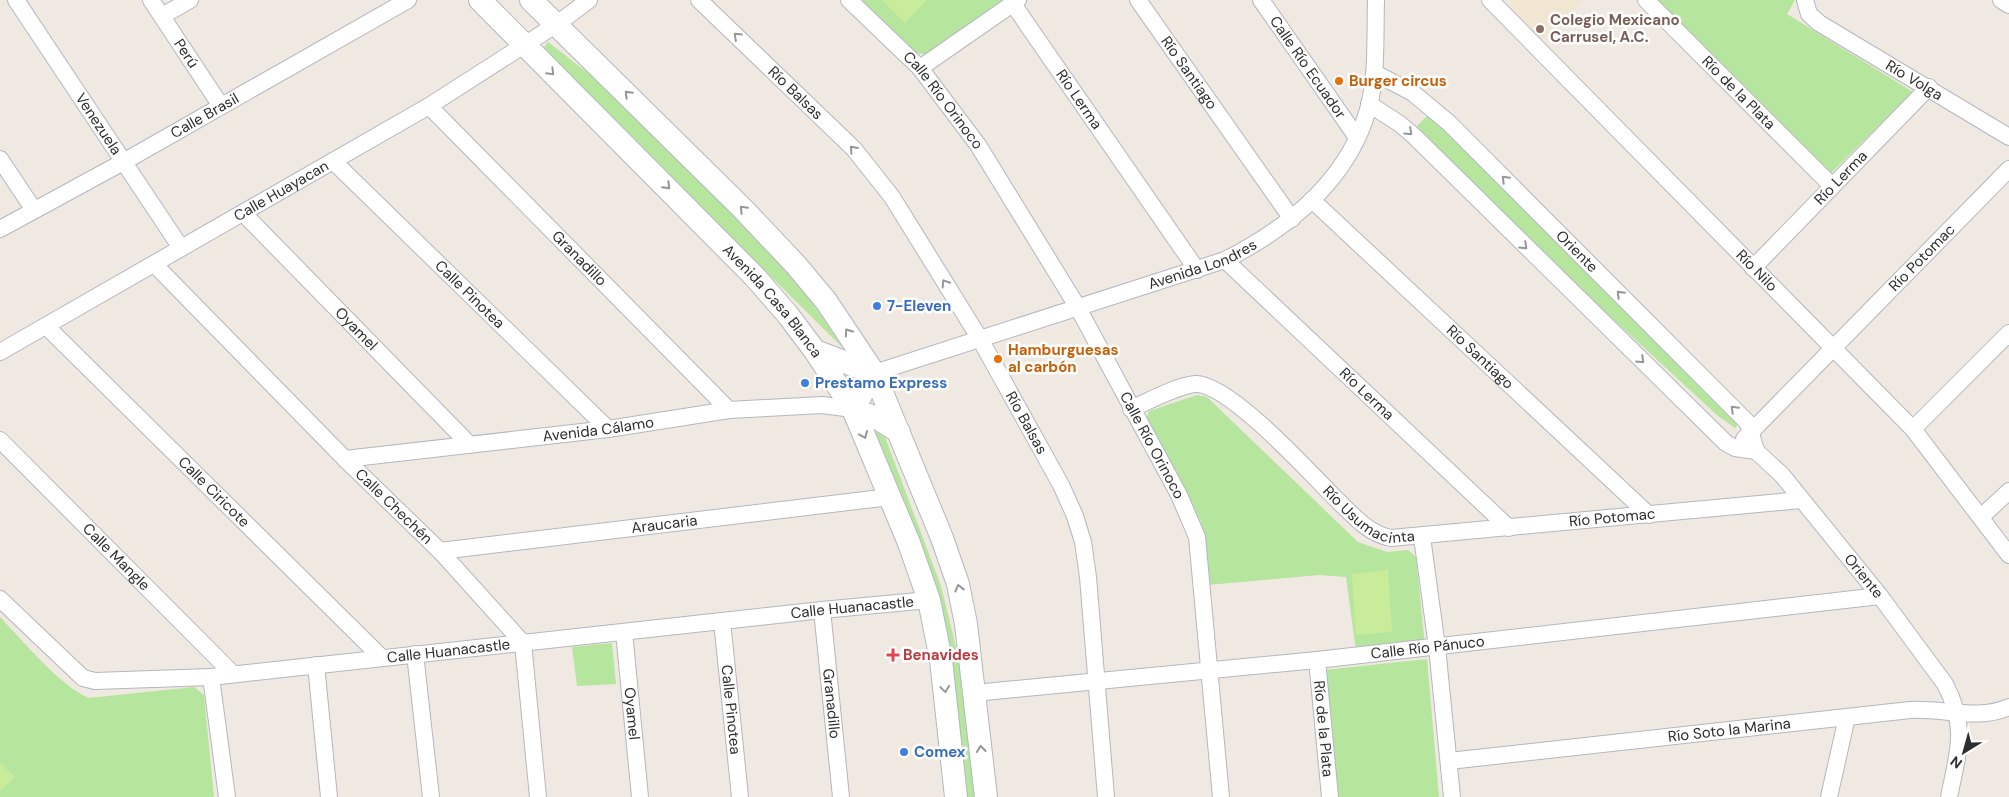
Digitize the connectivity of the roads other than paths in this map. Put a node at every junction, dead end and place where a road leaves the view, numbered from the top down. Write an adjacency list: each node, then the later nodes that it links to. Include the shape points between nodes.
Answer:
1 (16, 0): 32 (street, Venezuela)
2 (151, 0): 20 (street, Perú)
3 (190, 0): 20 (street)
4 (408, 0): 27 (street, Calle Brasil)
5 (480, 0): 22 (street, Avenida Casa Blanca)
6 (531, 0): 21 (street)
7 (588, 0): 21 (street, Calle Huayacan)
8 (699, 0): 49 (street, Río Balsas, one-way to 8, via 892,197 854,149)
9 (849, 0): 23 (street, Calle Río Orinoco)
10 (1138, 0): 39 (street, Río Santiago)
11 (1261, 0): 29 (street, Calle Río Ecuador)
12 (1376, 0): 24 (street, Avenida Londres)
13 (1490, 0): 19 (street, Río Nilo)
14 (1646, 0): 35 (street, Río de la Plata)
15 (1805, 0): 25 (street, Río Volga, via 1809,14 1820,23)
16 (2001, 0): 18 (street)
17 (1015, 2): 23 (street); 45 (street, Río Lerma)
18 (2009, 5)
19 (1502, 6): 44 (street, Río Nilo)
20 (162, 16): 27 (street, Perú)
21 (557, 24): 22 (street, Calle Huayacan); 53 (street, one-way to 21, via 826,301 796,265)
22 (524, 45): 28 (street, Calle Huayacan); 51 (street, Avenida Casa Blanca, one-way to 51, via 755,277)
23 (920, 68): 46 (street, Calle Río Orinoco, via 978,145)
24 (1375, 73): 26 (street, Avenida Londres); 60 (street, Oriente, one-way to 24, via 1748,423 1450,123 1413,93)
25 (1929, 87): 30 (street, Río Volga); 35 (street, Río Lerma)
26 (1369, 104): 29 (street, Avenida Londres); 63 (street, one-way to 63, via 1414,136 1718,435)
27 (222, 106): 32 (street, Calle Brasil)
28 (429, 106): 33 (street, Calle Huayacan); 56 (street, Granadillo)
29 (1356, 136): 36 (street, Avenida Londres, via 1332,177)
30 (2009, 137)
31 (0, 159): 37 (street)
32 (125, 161): 37 (street, Calle Brasil); 41 (street, Venezuela)
33 (333, 161): 38 (street, Calle Huayacan); 58 (street, Calle Pinotea)
34 (2009, 170): 50 (street, Río Potomac)
35 (1832, 186): 44 (street, Río Lerma)
36 (1312, 200): 39 (street, Avenida Londres); 69 (street, Río Santiago)
37 (34, 210): 40 (street, Calle Brasil)
38 (243, 213): 41 (street, Calle Huayacan); 62 (street, Oyamel)
39 (1292, 219): 42 (street, Avenida Londres, via 1262,241)
40 (0, 229)
41 (181, 248): 43 (street, Calle Huayacan)
42 (1225, 260): 45 (street, Avenida Londres); 71 (street, Río Lerma)
43 (154, 264): 47 (street, Calle Huayacan); 65 (street, Calle Chechén)
44 (1753, 268): 50 (street, Río Nilo)
45 (1197, 270): 46 (street, Avenida Londres)
46 (1077, 306): 49 (street, Avenida Londres); 55 (street, Calle Río Orinoco)
47 (46, 326): 52 (street, Calle Huayacan); 86 (street, Calle Ciricote)
48 (2009, 333): 57 (street)
49 (980, 340): 53 (street, Avenida Londres); 92 (street, Río Balsas, via 1075,516 1088,577)
50 (1832, 347): 57 (street, Río Nilo); 60 (street, Río Potomac)
51 (815, 351): 53 (street); 54 (street, Avenida Casa Blanca)
52 (0, 352)
53 (874, 373): 54 (street); 59 (street)
54 (853, 409): 56 (street, Avenida Cálamo, via 822,405); 59 (street); 67 (street, Avenida Casa Blanca, one-way to 67)
55 (1131, 409): 72 (street, Río Usumacinta, via 1186,386 1196,384 1215,389 1248,414 1372,530 1391,538); 89 (street, Calle Río Orinoco, via 1180,495 1194,528)
56 (729, 410): 58 (street, Avenida Cálamo)
57 (1913, 428): 70 (street, Río Nilo)
58 (608, 429): 62 (street, Avenida Cálamo)
59 (899, 432): 80 (street, one-way to 59, via 952,564)
60 (1751, 432): 63 (street, Río Potomac); 64 (street, Oriente)
61 (0, 440): 90 (street, Calle Mangle)
62 (470, 445): 65 (street, Avenida Cálamo)
63 (1735, 448): 64 (street)
64 (1756, 452): 68 (street, Oriente, via 1782,475)
65 (345, 459): 73 (street, Calle Chechén)
66 (2009, 491): 70 (street)
67 (890, 497): 73 (street, Araucaria); 77 (street, Avenida Casa Blanca)
68 (1801, 500): 69 (street, Río Potomac); 75 (street, Oriente)
69 (1649, 515): 71 (street, Río Potomac)
70 (1982, 518): 74 (street, Río Nilo)
71 (1509, 528): 72 (street, Río Potomac)
72 (1422, 536): 84 (street, Río Usumacinta)
73 (440, 551): 83 (street, Calle Chechén)
74 (2009, 555)
75 (1880, 596): 84 (street, Calle Río Pánuco); 95 (street, Oriente, via 1945,684)
76 (0, 599): 91 (street, Calle Huanacastle, via 87,680)
77 (928, 600): 78 (street, Calle Huanacastle); 81 (street, Avenida Casa Blanca)
78 (822, 610): 79 (street, Calle Huanacastle); 104 (street, Granadillo)
79 (722, 621): 82 (street, Calle Huanacastle); 103 (street, Calle Pinotea)
80 (966, 624): 81 (street, via 950,634); 93 (street)
81 (935, 629): 105 (street, Avenida Casa Blanca, one-way to 105, via 946,695)
82 (624, 632): 83 (street, Calle Huanacastle); 102 (street, Oyamel)
83 (523, 643): 85 (street, Calle Huanacastle); 101 (street)
84 (1437, 647): 87 (street, Calle Río Pánuco); 97 (street, Río Usumacinta)
85 (415, 654): 86 (street, Calle Huanacastle); 100 (street)
86 (382, 658): 88 (street, Calle Huanacastle)
87 (1318, 660): 89 (street, Calle Río Pánuco); 109 (street, Río de la Plata)
88 (316, 665): 90 (street, Calle Huanacastle); 99 (street)
89 (1208, 669): 92 (street, Calle Río Pánuco); 108 (street, Calle Río Orinoco)
90 (233, 674): 91 (street, Calle Huanacastle)
91 (211, 677): 98 (street)
92 (1095, 680): 93 (street, Calle Río Pánuco); 107 (street, Río Balsas)
93 (974, 693): 106 (street, one-way to 93)
94 (2009, 707): 95 (street, Río Soto la Marina, via 1993,714)
95 (1957, 712): 96 (street, Río Soto la Marina, via 1931,709); 112 (street, Oriente, via 1960,736)
96 (1846, 717): 97 (street, Río Soto la Marina); 111 (street)
97 (1449, 761): 110 (street, Río Usumacinta)
98 (227, 797)
99 (330, 797)
100 (431, 797)
101 (538, 797)
102 (640, 797)
103 (740, 797)
104 (841, 797)
105 (956, 797)
106 (986, 797)
107 (1106, 797)
108 (1220, 797)
109 (1330, 797)
110 (1452, 797)
111 (1829, 797)
112 (1948, 797)

